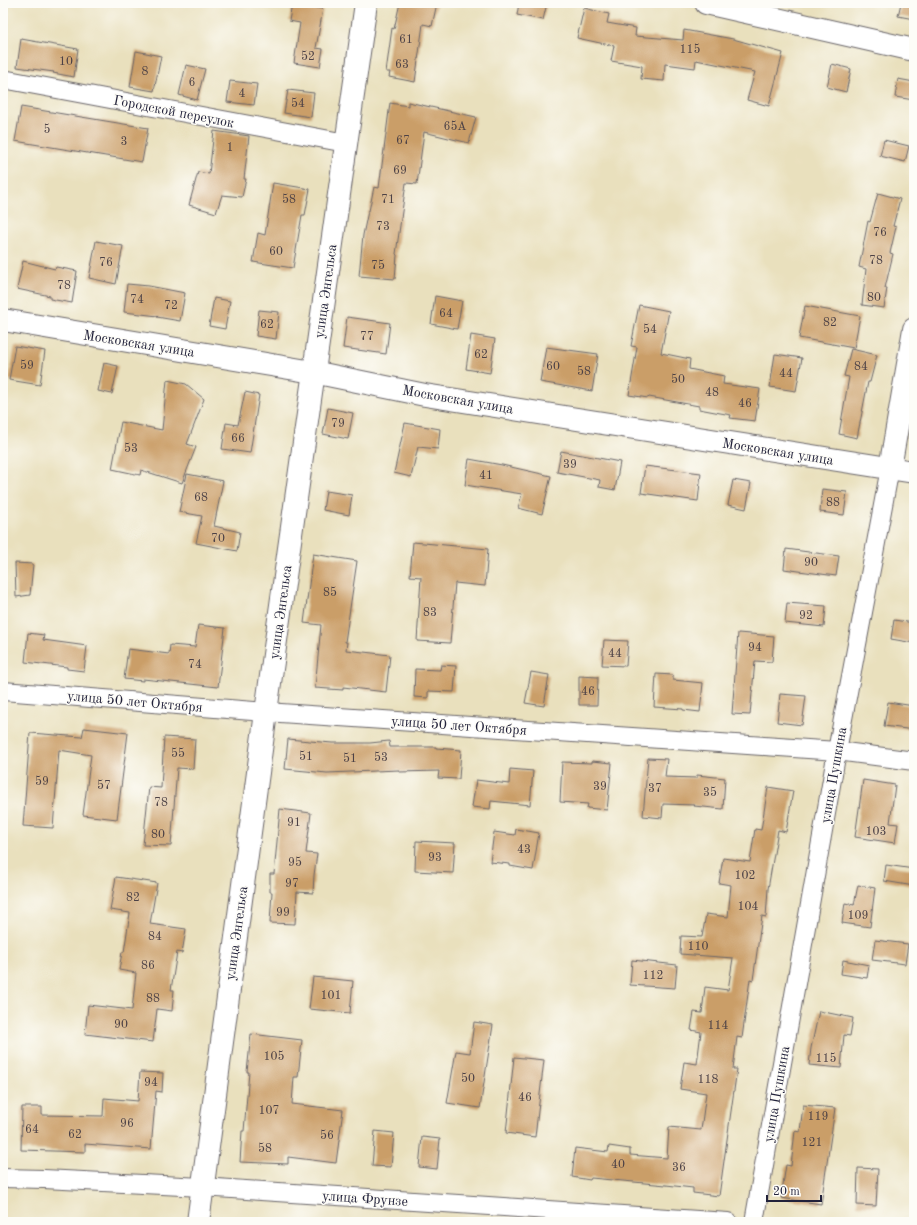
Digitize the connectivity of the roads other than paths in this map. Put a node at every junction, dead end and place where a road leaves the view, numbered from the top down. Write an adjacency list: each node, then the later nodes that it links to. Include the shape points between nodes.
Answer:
1 (366, 3): 5 (street, улица Энгельса)
2 (706, 3): 3 (street)
3 (914, 50)
4 (3, 79): 5 (street, Городской переулок)
5 (346, 143): 8 (street, улица Энгельса)
6 (3, 320): 8 (street, Московская улица)
7 (914, 329): 9 (street, улица Пушкина)
8 (313, 372): 9 (street, Московская улица, via 425,395); 12 (street, улица Энгельса)
9 (890, 468): 10 (street, Московская улица); 13 (street, улица Пушкина)
10 (914, 472)
11 (3, 691): 12 (street, улица 50 лет Октября)
12 (266, 712): 13 (street, улица 50 лет Октября); 16 (street, улица Энгельса)
13 (837, 751): 14 (street, улица 50 лет Октября); 19 (street, улица Пушкина)
14 (914, 761)
15 (3, 1178): 16 (street, улица Фрунзе)
16 (202, 1187): 17 (street, улица Энгельса); 18 (street, улица Фрунзе)
17 (198, 1222)
18 (728, 1222)
19 (754, 1222)

